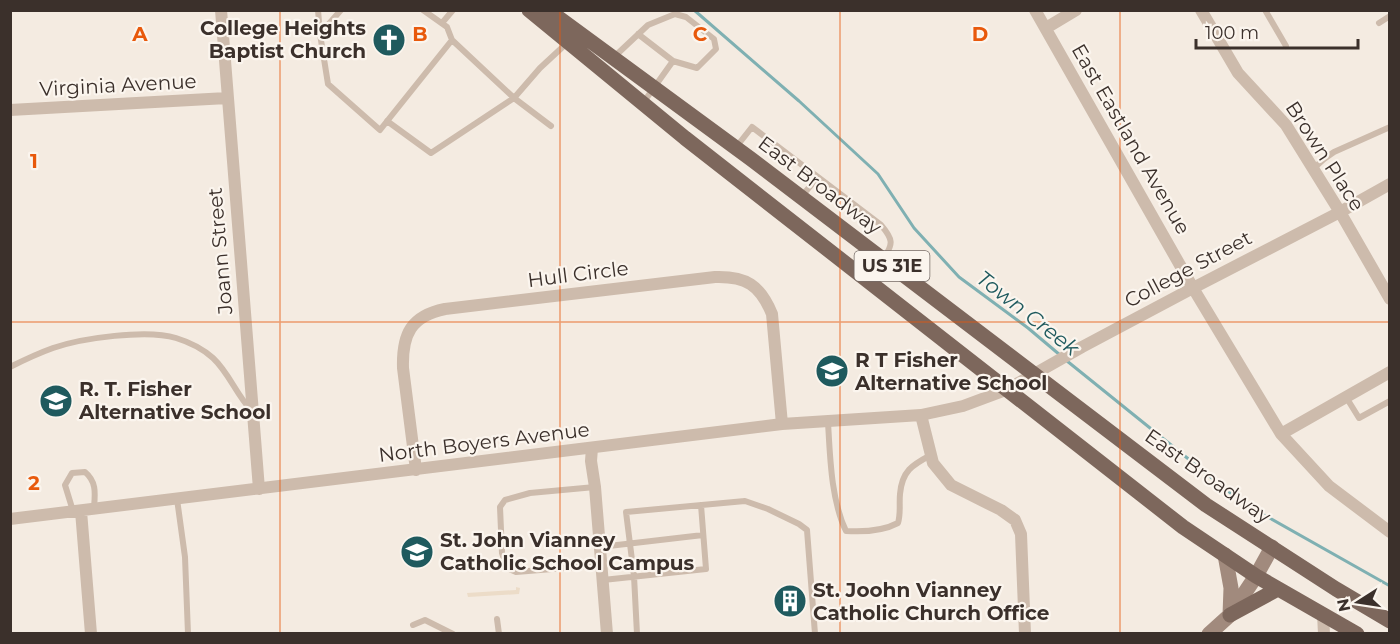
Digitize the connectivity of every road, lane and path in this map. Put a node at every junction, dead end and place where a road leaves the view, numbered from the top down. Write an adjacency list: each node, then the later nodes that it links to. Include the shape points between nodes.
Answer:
1 (221, 10): 24 (street, Joann Street)
2 (318, 10): 16 (lane)
3 (341, 10): 16 (lane)
4 (423, 10): 14 (lane)
5 (453, 10): 14 (lane)
6 (529, 10): 19 (main road, US 31E)
7 (548, 10): 21 (main road, East Broadway / US 31E)
8 (1035, 10): 15 (street, East Eastland Avenue)
9 (1076, 10): 15 (street)
10 (1201, 10): 32 (street, Brown Place, via 1238,73 1286,125)
11 (1265, 10): 20 (lane)
12 (1389, 16): 13 (lane)
13 (1379, 23)
14 (442, 24): 18 (lane)
15 (1046, 28): 38 (street, East Eastland Avenue)
16 (320, 34): 28 (lane, via 328,84 380,130)
17 (638, 34): 21 (lane); 22 (lane); 22 (lane, via 648,25 675,14 686,17 714,39 716,49 697,68)
18 (452, 40): 25 (lane); 28 (lane)
19 (568, 42): 25 (lane); 26 (main road, US 31E)
20 (1286, 46)
21 (614, 57): 23 (main road, East Broadway / US 31E)
22 (673, 61): 23 (lane)
23 (654, 87): 26 (lane); 31 (main road, East Broadway / US 31E)
24 (227, 98): 27 (street, Virginia Avenue); 47 (street, Joann Street)
25 (514, 98): 28 (lane, via 431,153); 29 (lane)
26 (642, 103): 43 (main road, US 31E)
27 (10, 110)
28 (387, 121)
29 (551, 126)
30 (1389, 126): 32 (lane, via 1334,152)
31 (735, 148): 33 (lane, via 752,127); 35 (main road, East Broadway / US 31E)
32 (1313, 169): 36 (street, Brown Place)
33 (818, 177): 35 (lane); 37 (lane, via 886,231 891,247)
34 (1389, 184): 36 (street, College Street)
35 (801, 197): 37 (main road, East Broadway / US 31E)
36 (1340, 212): 38 (street, College Street); 39 (street, Brown Place)
37 (883, 260): 42 (main road, East Broadway / US 31E)
38 (1193, 288): 42 (street, College Street); 51 (street, East Eastland Avenue)
39 (1389, 299)
40 (10, 367): 47 (lane, via 52,348 92,338 175,338 214,359)
41 (1389, 372): 44 (street)
42 (1033, 374): 43 (street, College Street); 65 (main road, East Broadway / US 31E, via 1206,505)
43 (1006, 390): 46 (street, College Street); 66 (main road, US 31E, via 1183,527)
44 (1346, 397): 45 (lane, via 1359,418); 51 (street)
45 (1389, 401)
46 (963, 405): 48 (street, North Boyers Avenue)
47 (253, 411): 56 (street, Joann Street)
48 (921, 415): 49 (street, North Boyers Avenue); 53 (street)
49 (828, 421): 50 (street, North Boyers Avenue); 53 (lane, via 835,501 846,531 887,528 898,523 905,475 911,465)
50 (782, 424): 52 (street, North Boyers Avenue); 54 (street, Hull Circle, via 772,314 763,296 745,280 715,277 445,309 432,312 411,327 402,353)
51 (1281, 434): 61 (street, East Eastland Avenue, via 1329,486)
52 (592, 448): 54 (street, North Boyers Avenue); 55 (street)
53 (931, 454): 84 (street, via 933,463 951,485 1015,520 1021,534)
54 (416, 470): 56 (street, North Boyers Avenue)
55 (595, 488): 64 (street); 67 (lane, via 530,493 505,500 500,507 502,553 507,568 516,572)
56 (259, 489): 57 (street, North Boyers Avenue)
57 (177, 499): 59 (street, North Boyers Avenue); 78 (lane, via 185,557)
58 (701, 505): 62 (lane); 63 (lane, via 627,512); 83 (lane, via 745,501 807,530)
59 (83, 510): 59 (lane, via 95,487 93,480 85,472 72,473 65,485); 60 (street, North Boyers Avenue); 77 (street)
60 (10, 519)
61 (1389, 532)
62 (703, 535): 63 (lane); 68 (lane, via 706,568)
63 (630, 543): 64 (lane); 68 (lane)
64 (600, 547): 67 (street)
65 (1272, 547): 69 (main road); 75 (main road, East Broadway / US 31E)
66 (1226, 555): 69 (main road, US 31E); 73 (main road)
67 (602, 564): 70 (street)
68 (634, 576): 70 (lane); 82 (lane)
69 (1256, 576): 71 (main road, US 31E); 73 (main road)
70 (603, 580): 81 (street)
71 (1278, 589): 72 (main road, US 31E); 73 (main road)
72 (1323, 614): 86 (street); 87 (main road, US 31E)
73 (1230, 615): 85 (main road)
74 (497, 619): 80 (lane)
75 (1389, 621)
76 (413, 625): 79 (lane, via 425,620)
77 (91, 633)
78 (188, 633)
79 (453, 633)
80 (499, 633)
81 (607, 633)
82 (637, 633)
83 (815, 633)
84 (1025, 633)
85 (1209, 633)
86 (1324, 633)
87 (1357, 633)

